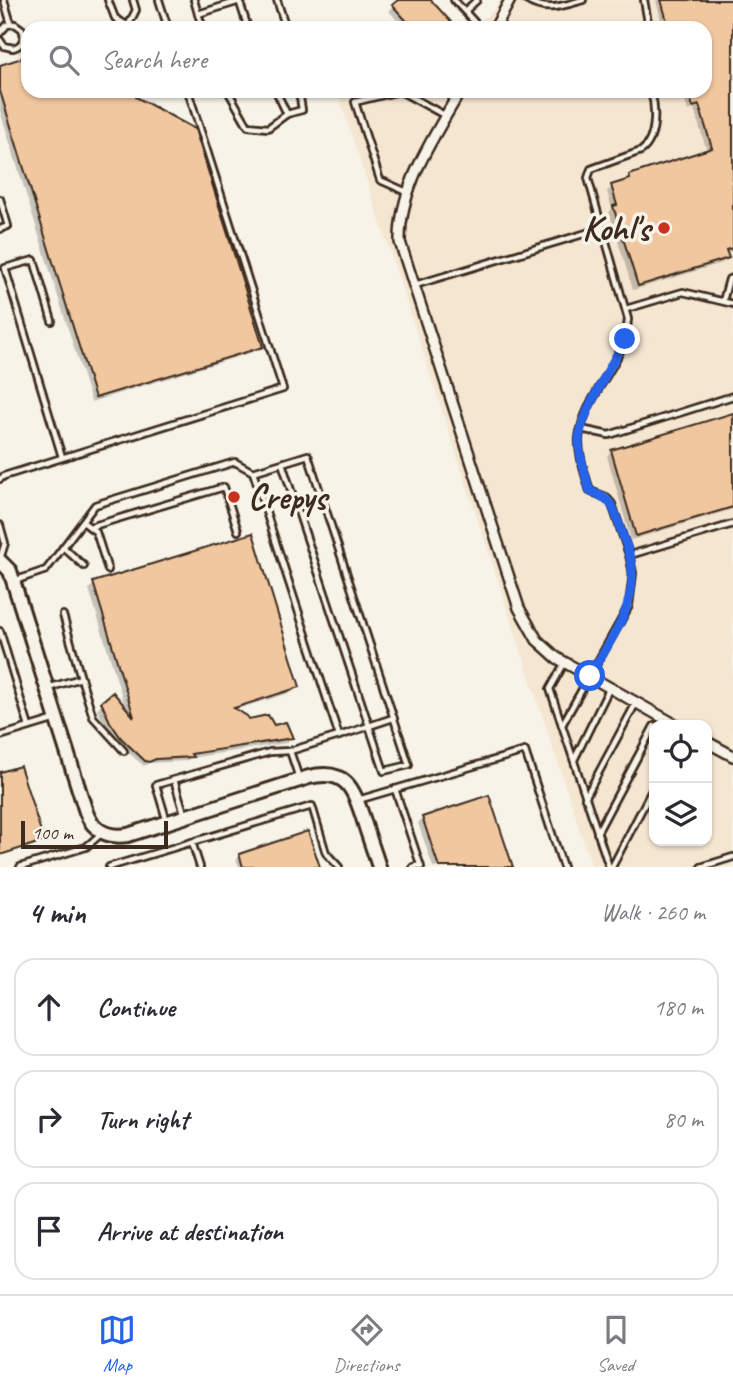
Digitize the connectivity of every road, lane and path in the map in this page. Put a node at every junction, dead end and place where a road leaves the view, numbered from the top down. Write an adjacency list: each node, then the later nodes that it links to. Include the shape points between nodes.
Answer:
1 (108, 0): 16 (lane)
2 (133, 0): 17 (lane, via 136,10)
3 (159, 0): 18 (lane)
4 (194, 0): 15 (lane)
5 (240, 0): 15 (lane); 20 (lane)
6 (277, 0): 21 (lane)
7 (454, 0): 14 (lane)
8 (477, 0): 14 (lane)
9 (510, 0): 23 (street)
10 (526, 0): 12 (lane, via 537,7)
11 (644, 0): 24 (lane)
12 (579, 1)
13 (3, 2): 25 (lane)
14 (465, 11): 22 (lane)
15 (198, 14): 19 (lane)
16 (120, 21)
17 (130, 21)
18 (166, 21)
19 (200, 21)
20 (246, 21)
21 (284, 21)
22 (474, 21)
23 (499, 21)
24 (648, 21)
25 (11, 24): 26 (lane); 27 (lane)
26 (21, 29)
27 (0, 33)
28 (0, 40): 29 (lane, via 13,48)
29 (21, 43)
30 (190, 98): 52 (lane, via 283,389)
31 (232, 98): 38 (lane, via 248,126 268,128)
32 (279, 98): 38 (lane)
33 (300, 98): 38 (lane, via 302,110)
34 (371, 98): 40 (lane, via 355,102 380,180)
35 (413, 98): 39 (lane)
36 (455, 98): 39 (street)
37 (651, 98): 42 (lane, via 648,146 591,169 588,178)
38 (287, 114)
39 (446, 116): 40 (street)
40 (407, 192): 45 (street, via 400,242)
41 (0, 199): 43 (lane, via 8,226)
42 (603, 228): 45 (lane); 48 (lane)
43 (0, 229)
44 (733, 278): 46 (lane)
45 (414, 285): 69 (street, via 519,608 537,640)
46 (723, 301): 47 (lane); 48 (lane, via 683,292)
47 (733, 304)
48 (626, 309): 51 (lane, via 625,339)
49 (52, 321): 52 (lane, via 34,260 5,268)
50 (733, 396): 51 (lane, via 609,435)
51 (581, 429): 62 (lane, via 579,442 590,491 612,504)
52 (62, 457): 55 (lane)
53 (282, 463): 54 (lane); 76 (lane, via 308,456); 78 (lane)
54 (253, 472): 56 (lane, via 235,462 95,505); 83 (lane)
55 (0, 479)
56 (83, 522): 59 (lane); 61 (lane)
57 (733, 524): 62 (lane)
58 (0, 525): 63 (lane, via 5,543)
59 (90, 527): 60 (lane, via 224,487); 65 (lane, via 96,532)
60 (238, 531)
61 (63, 547): 64 (lane); 66 (lane, via 46,570)
62 (629, 555): 70 (lane, via 629,606)
63 (0, 560): 66 (street)
64 (84, 566)
65 (108, 570)
66 (13, 581): 72 (street)
67 (63, 615): 71 (lane)
68 (0, 631): 80 (lane)
69 (565, 662): 70 (street); 79 (lane, via 550,689)
70 (590, 676): 73 (street); 79 (lane)
71 (81, 678): 72 (lane); 85 (lane, via 93,717)
72 (47, 688): 75 (street)
73 (610, 688): 74 (street); 88 (lane)
74 (636, 703): 77 (street); 93 (lane)
75 (57, 718): 80 (lane); 97 (street, via 89,819)
76 (393, 718): 78 (lane); 78 (lane, via 409,765 384,771)
77 (654, 720)
78 (369, 725): 83 (lane)
79 (562, 726): 88 (lane)
80 (29, 727): 82 (lane)
81 (649, 735): 98 (lane)
82 (0, 736)
83 (339, 736): 86 (lane)
84 (712, 745): 87 (street)
85 (124, 751)
86 (290, 751): 89 (lane, via 270,752); 90 (lane)
87 (733, 756)
88 (573, 761): 93 (lane)
89 (174, 780): 95 (lane); 96 (lane, via 156,785)
90 (299, 780): 94 (street, via 320,775 341,778); 95 (street)
91 (395, 789): 94 (lane); 101 (lane); 108 (lane, via 525,751)
92 (649, 795): 109 (lane)
93 (585, 797): 98 (lane)
94 (357, 800): 106 (street)
95 (186, 816): 96 (street)
96 (167, 822): 97 (street, via 121,836)
97 (103, 833): 102 (lane, via 86,847)
98 (597, 833): 109 (lane)
99 (192, 842): 103 (lane); 104 (lane); 105 (lane, via 312,806 326,853)
100 (733, 857): 110 (lane)
101 (421, 866): 107 (lane)
102 (20, 867)
103 (109, 867)
104 (200, 867)
105 (339, 867)
106 (379, 867)
107 (413, 867)
108 (563, 867)
109 (610, 867)
110 (701, 867)

